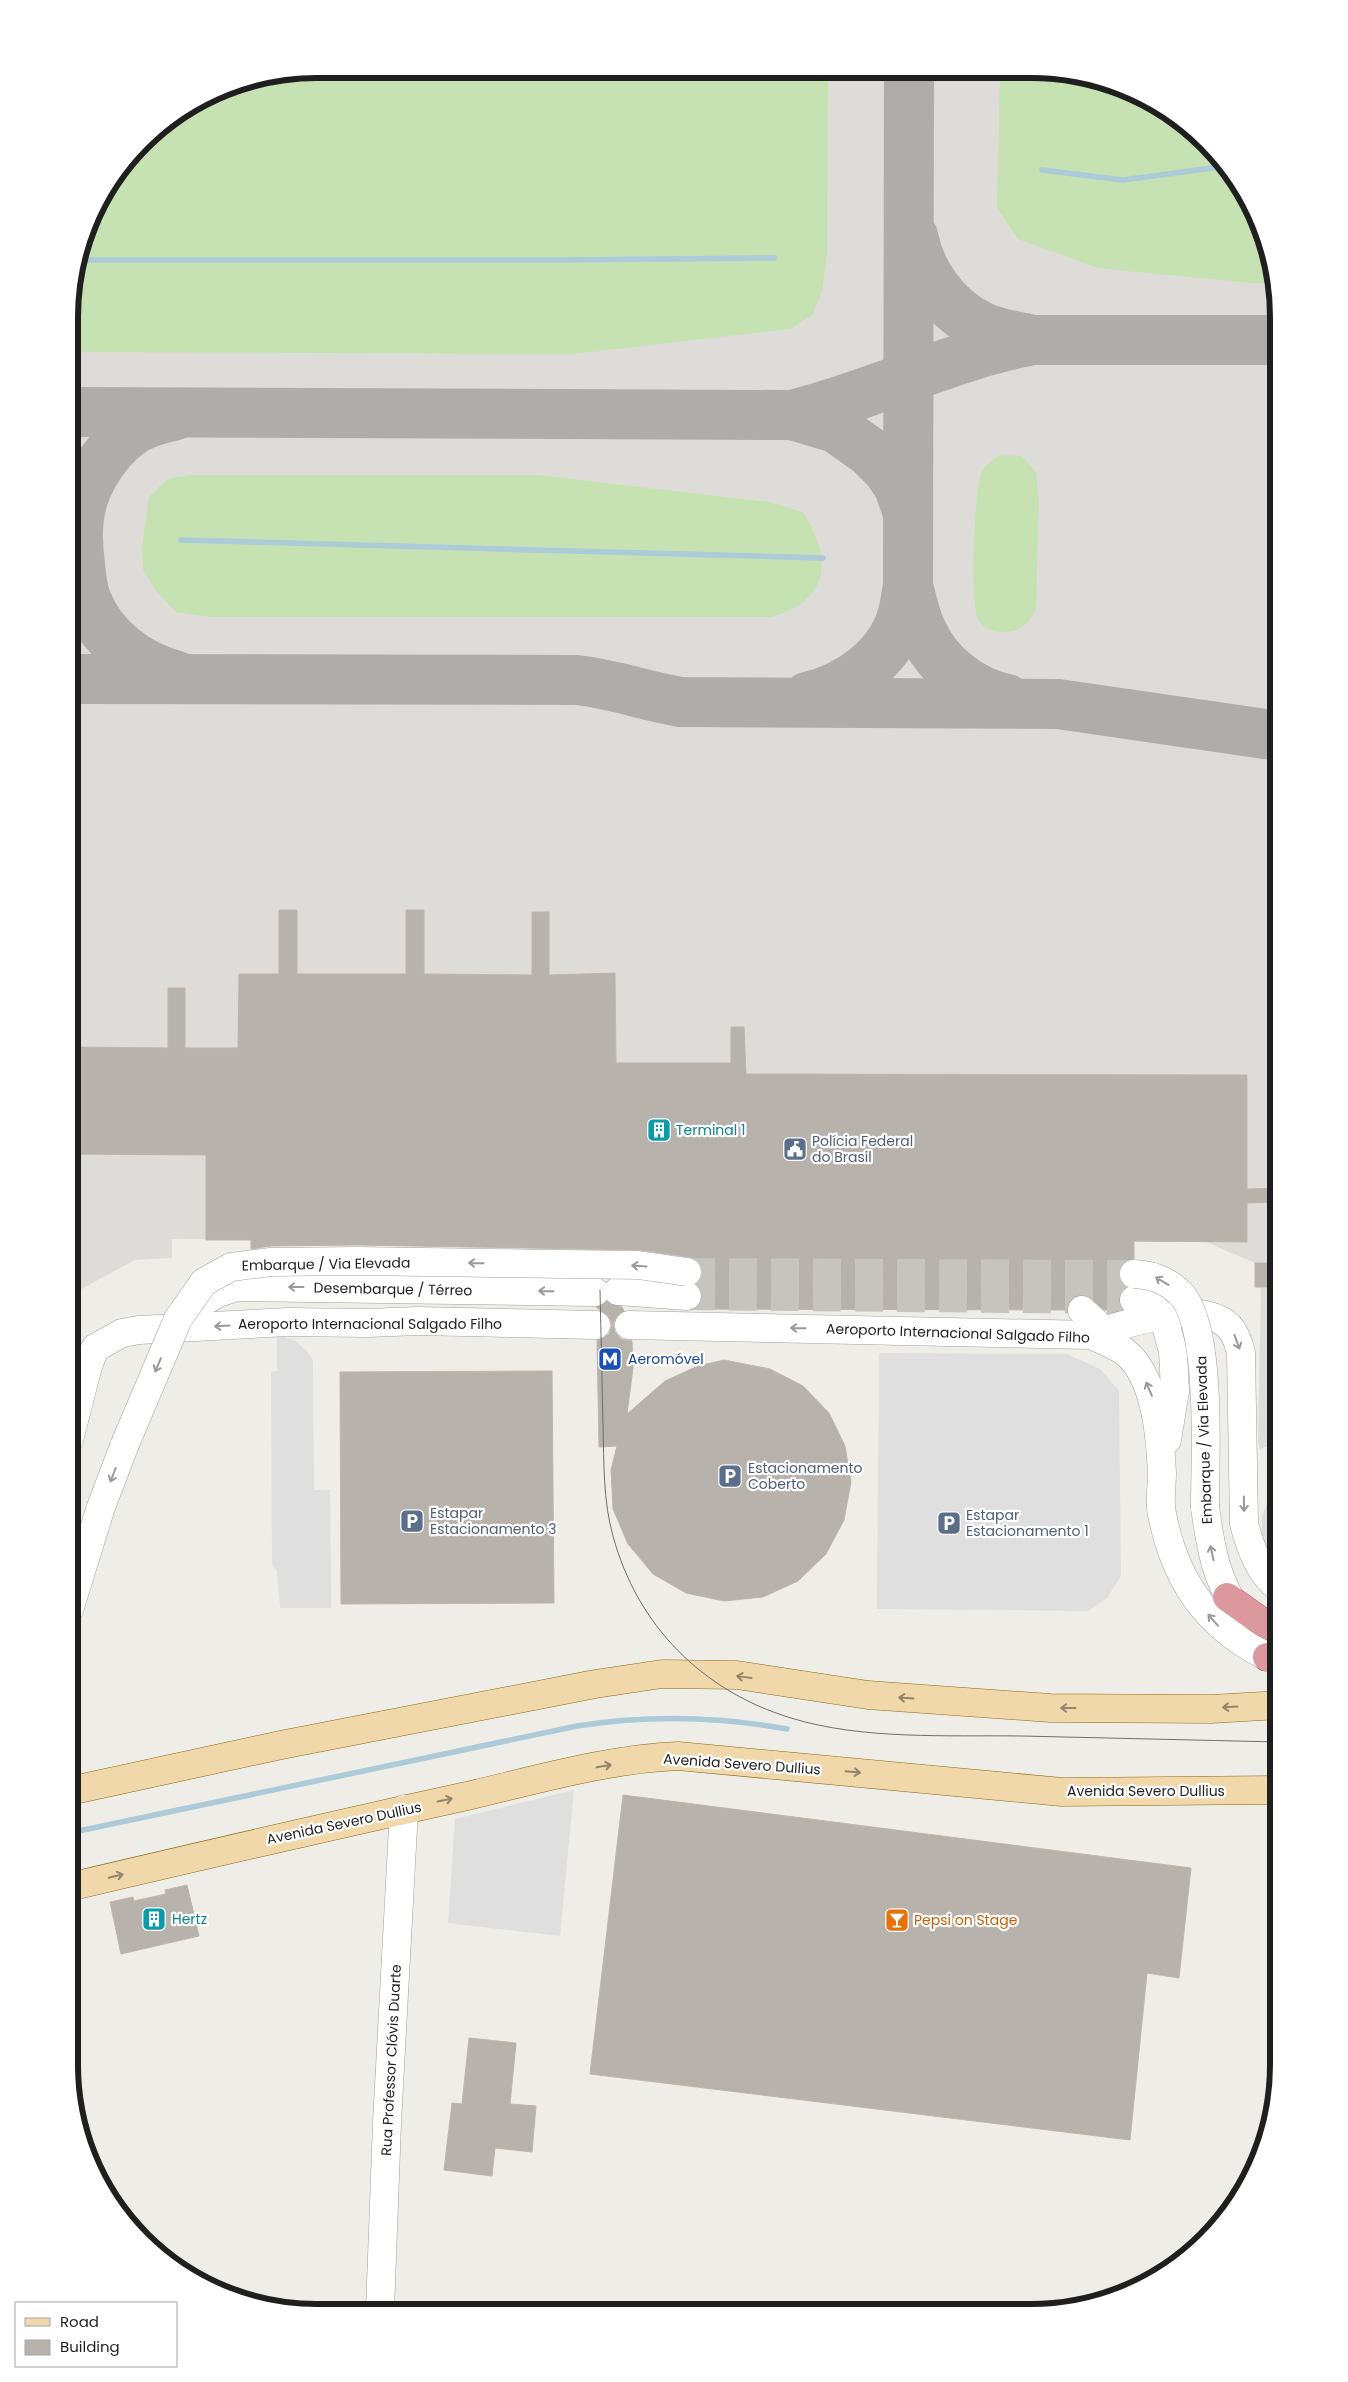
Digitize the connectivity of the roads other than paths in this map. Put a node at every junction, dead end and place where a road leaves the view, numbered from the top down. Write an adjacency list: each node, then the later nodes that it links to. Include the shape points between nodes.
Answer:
1 (687, 1284): 2 (street, Desembarque / Térreo, one-way to 2, via 606,1292 237,1287 218,1293); 11 (street, Embarque / Via Elevada, one-way to 11, bridge, via 638,1265 356,1261 231,1266 204,1282 178,1319 125,1444)
2 (196, 1306)
3 (1082, 1310): 7 (street)
4 (1164, 1316): 7 (street, Aeroporto Internacional Salgado Filho); 9 (street, via 1173,1351 1175,1391); 10 (street, Aeroporto Internacional Salgado Filho, one-way to 10, via 1202,1312 1224,1321 1236,1336 1241,1353 1244,1524 1251,1547); 12 (street, Embarque / Via Elevada, one-way to 4, bridge, via 1211,1552 1205,1508 1204,1369 1192,1317 1180,1292 1158,1278 1134,1287)
5 (596, 1325): 8 (street, Aeroporto Internacional Salgado Filho, one-way to 8, via 288,1322 139,1330 122,1333 95,1348)
6 (630, 1325): 7 (street, Aeroporto Internacional Salgado Filho, one-way to 6)
7 (1098, 1333): 9 (street, one-way to 7, via 1154,1400 1141,1371 1125,1352)
8 (78, 1407)
9 (1162, 1472): 15 (street, one-way to 9, via 1222,1629 1198,1602 1177,1567 1161,1513)
10 (1270, 1577)
11 (78, 1581)
12 (1228, 1597): 13 (highway); 14 (street, Embarque / Via Elevada)
13 (1270, 1626)
14 (1270, 1652)
15 (1270, 1656)
16 (1270, 1705): 17 (main road, one-way to 17, via 1210,1709 1050,1708 868,1695 736,1675 662,1674 290,1743)
17 (78, 1789)
18 (1270, 1790): 19 (main road, Avenida Severo Dullius, one-way to 18, via 594,1768 646,1758 678,1756 1062,1792)
19 (404, 1809): 20 (main road, Avenida Severo Dullius, one-way to 19); 21 (street, Rua Professor Clóvis Duarte)
20 (78, 1885)
21 (380, 2304)

